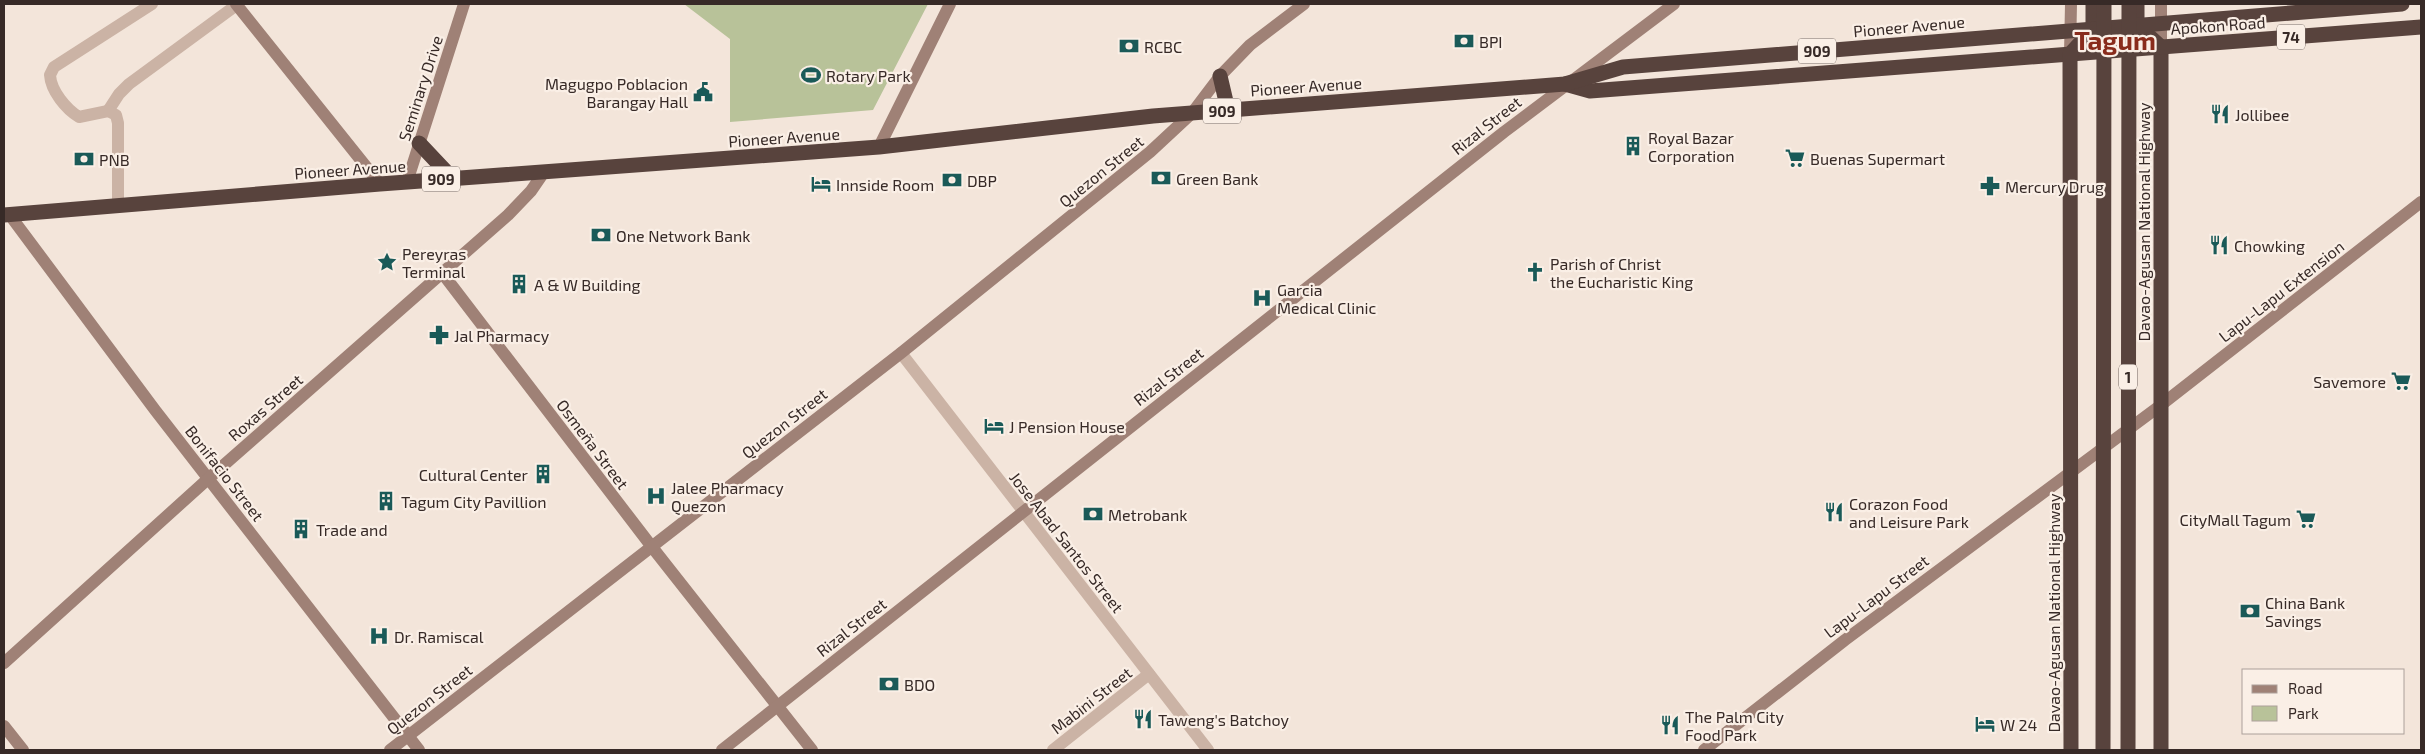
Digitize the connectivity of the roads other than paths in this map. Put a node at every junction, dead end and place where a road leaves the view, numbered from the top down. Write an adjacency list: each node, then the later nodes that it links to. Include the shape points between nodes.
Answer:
1 (152, 4): 26 (street, via 54,67 50,76 54,90 72,113 79,117)
2 (237, 4): 26 (street, via 129,84); 33 (street)
3 (464, 4): 28 (street, Seminary Drive)
4 (950, 4): 29 (street)
5 (1304, 4): 23 (street, Quezon Street, via 1250,45)
6 (1674, 4): 24 (street, Rizal Street)
7 (2071, 4): 18 (street)
8 (2094, 4): 17 (highway)
9 (2104, 4): 58 (highway, 1, bridge)
10 (2128, 4): 59 (highway, Davao-Agusan National Highway / 1, bridge)
11 (2137, 4): 15 (highway)
12 (2161, 4): 14 (street)
13 (2402, 4): 14 (highway, Apokon Road / 74)
14 (2161, 23): 15 (highway, Apokon Road / 74); 19 (street)
15 (2137, 25): 17 (highway, Pioneer Avenue / 74); 19 (highway); 20 (highway)
16 (2421, 27): 19 (highway, Apokon Road / 74)
17 (2093, 29): 18 (highway, Pioneer Avenue / 74); 21 (highway); 22 (highway)
18 (2071, 30): 22 (street); 24 (highway, Pioneer Avenue / 909, via 1623,67)
19 (2160, 47): 20 (highway, Apokon Road / 74); 39 (highway, Davao-Agusan National Highway / 1)
20 (2137, 49): 21 (highway, Pioneer Avenue / 74)
21 (2094, 52): 22 (highway, Pioneer Avenue / 74)
22 (2070, 54): 24 (highway, Pioneer Avenue / 909, via 1590,91); 40 (highway, Davao-Agusan National Highway)
23 (1220, 76): 25 (highway); 27 (street, Quezon Street)
24 (1566, 84): 25 (highway, Pioneer Avenue / 909); 42 (street, Rizal Street)
25 (1228, 110): 27 (highway, Pioneer Avenue / 909)
26 (108, 111): 35 (street, via 116,114 118,123)
27 (1192, 113): 29 (highway, Pioneer Avenue / 909); 38 (street, Quezon Street, via 1150,152)
28 (419, 143): 31 (highway); 32 (street, Seminary Drive)
29 (879, 147): 30 (highway, Pioneer Avenue / 909)
30 (544, 172): 31 (highway, Pioneer Avenue / 909); 37 (street, Roxas Street, via 508,215)
31 (452, 178): 32 (highway, Pioneer Avenue / 909)
32 (407, 182): 33 (highway, Pioneer Avenue / 909)
33 (380, 184): 35 (highway, Pioneer Avenue / 909)
34 (2421, 202): 39 (street, Lapu-Lapu Extension)
35 (118, 204): 36 (highway, Pioneer Avenue / 909)
36 (6, 214): 41 (street, Bonifacio Street)
37 (443, 274): 41 (street, Roxas Street); 43 (street, Osmeña Street)
38 (901, 353): 42 (street, Jose Abad Santos Street); 43 (street, Quezon Street)
39 (2161, 405): 40 (street, Lapu-Lapu Extension); 60 (highway, Davao-Agusan National Highway / 1)
40 (2071, 471): 56 (street, Lapu-Lapu Street); 57 (highway, Davao-Agusan National Highway)
41 (209, 478): 44 (street, Roxas Street); 48 (street, Bonifacio Street)
42 (1023, 512): 45 (street, Jose Abad Santos Street); 46 (street, Rizal Street)
43 (652, 547): 46 (street, Osmeña Street); 48 (street, Quezon Street)
44 (4, 663)
45 (1149, 674): 54 (street, Mabini Street); 55 (street, Jose Abad Santos Street)
46 (777, 706): 52 (street, Rizal Street); 53 (street, Osmeña Street)
47 (4, 726): 49 (street)
48 (408, 736): 50 (street, Quezon Street); 51 (street, Bonifacio Street)
49 (23, 750)
50 (390, 750)
51 (419, 750)
52 (722, 750)
53 (812, 750)
54 (1053, 750)
55 (1208, 750)
56 (1704, 750)
57 (2071, 750)
58 (2103, 750)
59 (2128, 750)
60 (2161, 750)

